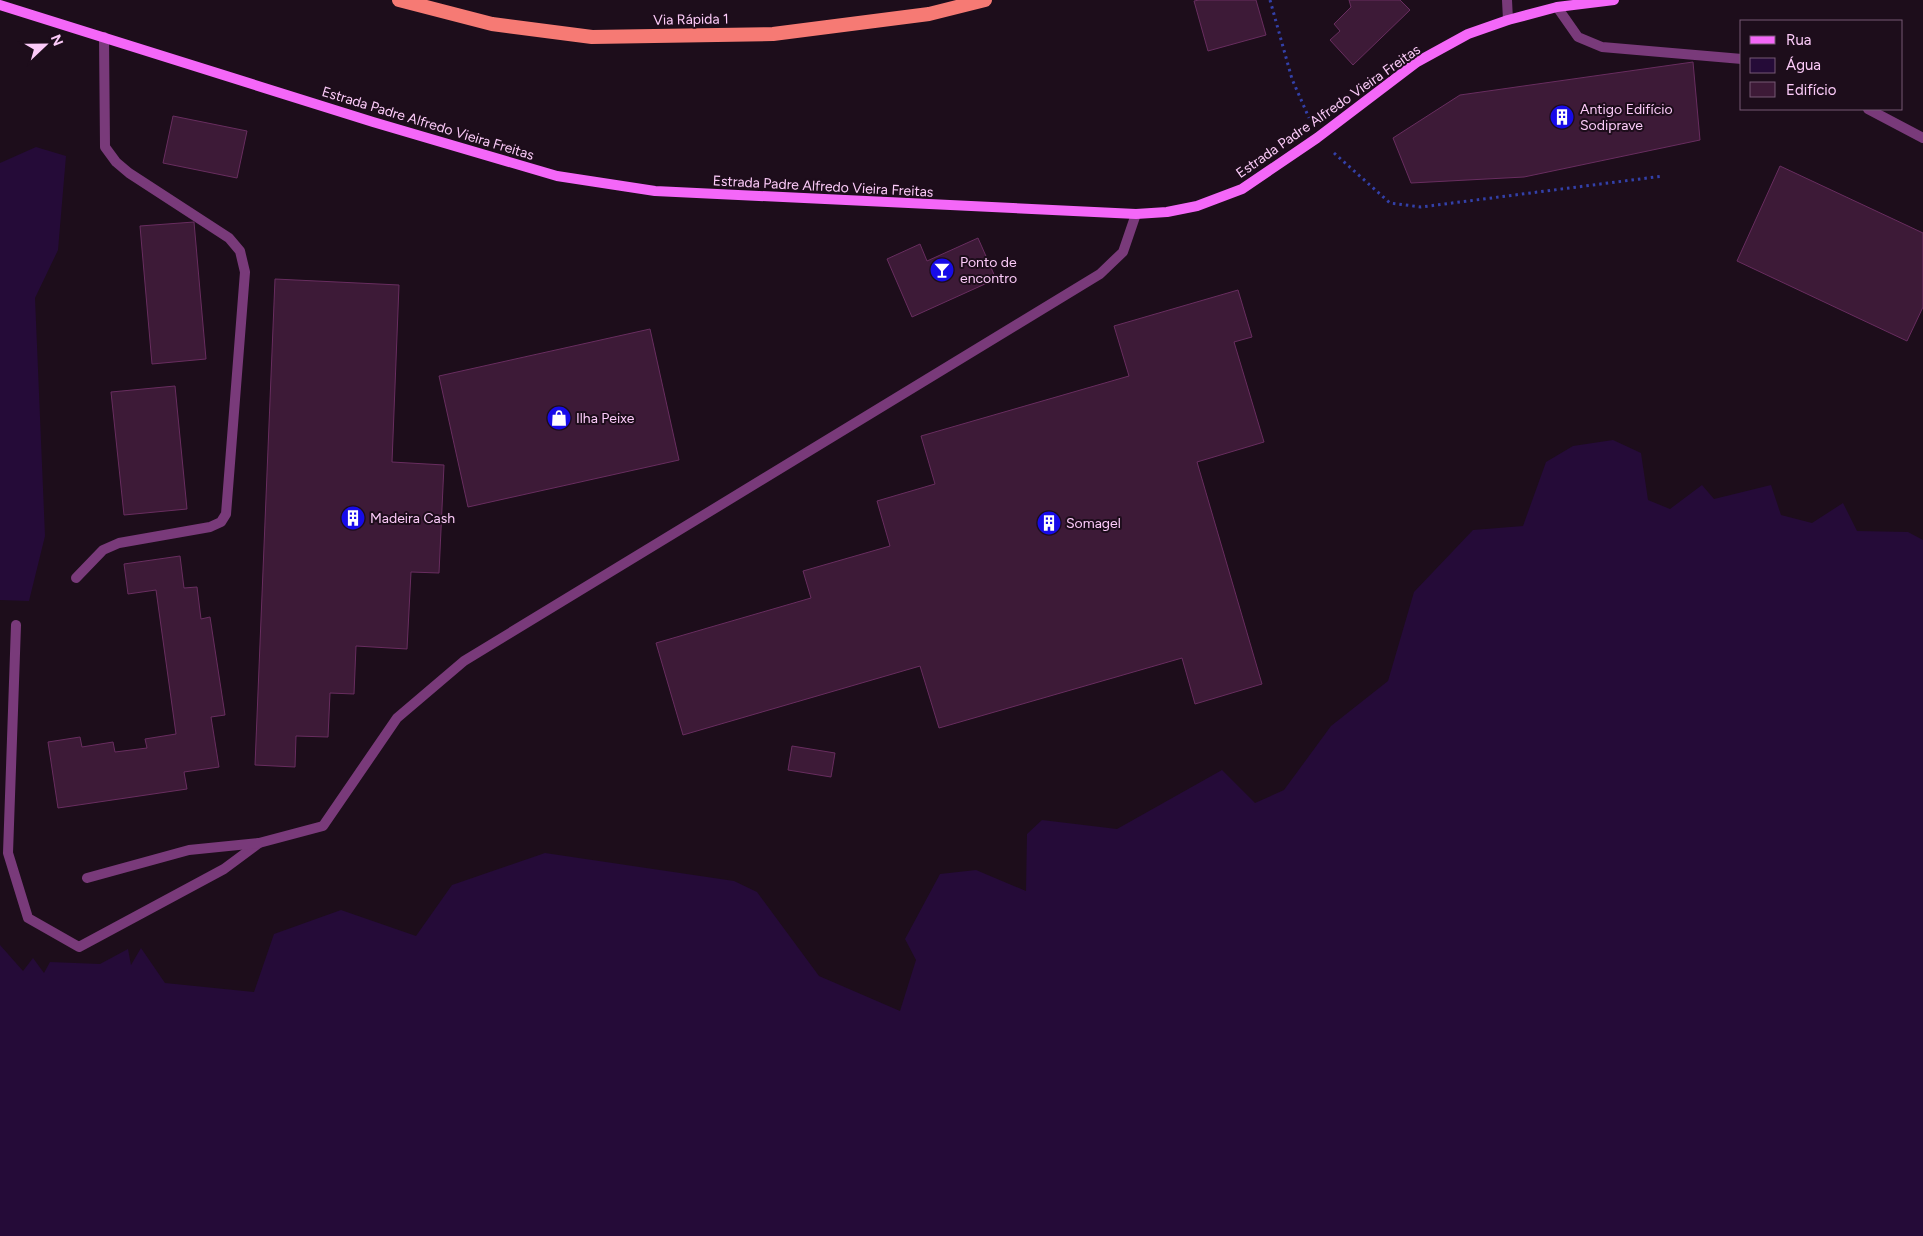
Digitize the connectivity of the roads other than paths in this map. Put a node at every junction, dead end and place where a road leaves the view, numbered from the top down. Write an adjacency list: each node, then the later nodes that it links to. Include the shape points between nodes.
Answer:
1 (399, 0): 2 (highway, Via Rápida 1, via 492,24 592,37 773,34 929,14)
2 (985, 0)
3 (1507, 0): 7 (street)
4 (1614, 0): 6 (main road, Estrada Padre Alfredo Vieira Freitas)
5 (0, 5): 8 (main road, Estrada Padre Alfredo Vieira Freitas)
6 (1557, 7): 7 (main road, Estrada Padre Alfredo Vieira Freitas); 9 (street, via 1578,37 1602,48)
7 (1508, 20): 12 (main road, Estrada Padre Alfredo Vieira Freitas, via 1468,34 1417,62 1317,138 1242,189 1197,206)
8 (104, 37): 12 (main road, Estrada Padre Alfredo Vieira Freitas, via 557,176 655,191); 13 (street, via 106,147 129,173 229,238 240,251 245,272 226,514 221,522 210,527 119,543 103,550)
9 (1740, 59)
10 (1870, 110): 11 (street)
11 (1923, 138)
12 (1136, 214): 15 (street, via 1123,252 1100,274 464,661 397,718 323,826)
13 (76, 578)
14 (16, 625): 15 (street, via 8,853 28,918 79,947 224,869)
15 (259, 844): 16 (street, via 189,850)
16 (87, 878)

